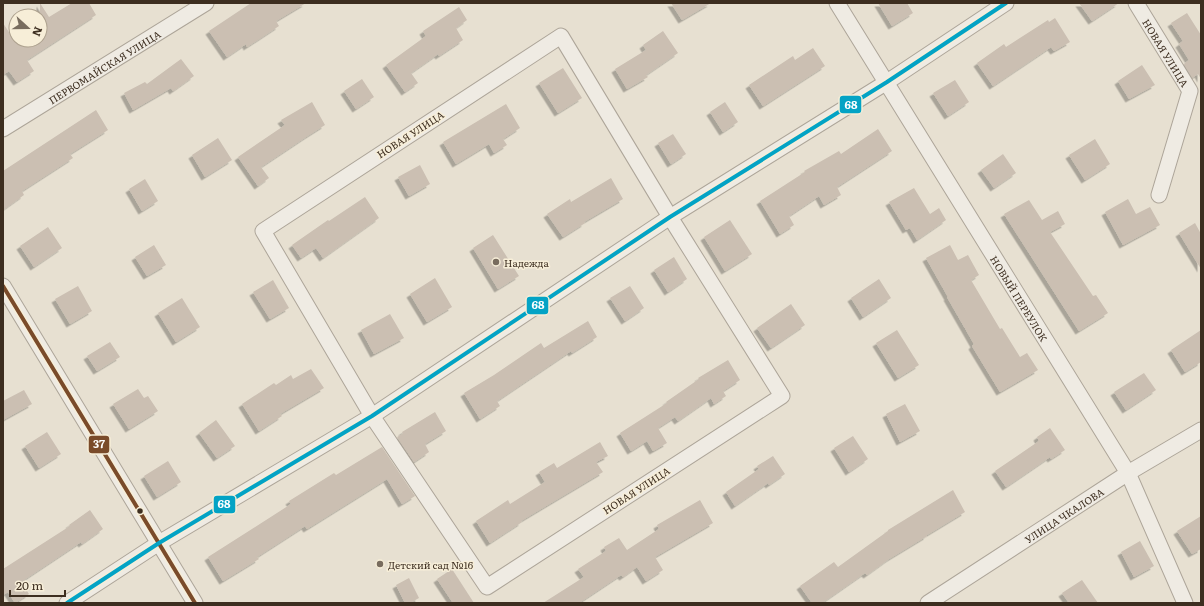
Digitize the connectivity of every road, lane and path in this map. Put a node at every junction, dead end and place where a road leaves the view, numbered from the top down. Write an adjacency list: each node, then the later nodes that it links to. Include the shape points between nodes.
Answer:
1 (206, 3): 6 (street, ПЕРВОМАЙСКАЯ УЛИЦА)
2 (837, 3): 5 (street, НОВЫЙ ПЕРЕУЛОК)
3 (1006, 3): 5 (street)
4 (1136, 3): 7 (street, НОВАЯ УЛИЦА, via 1190,91)
5 (887, 82): 8 (street); 12 (street, НОВЫЙ ПЕРЕУЛОК)
6 (3, 129)
7 (1159, 195)
8 (670, 216): 10 (street); 10 (street, НОВАЯ УЛИЦА, via 782,396 487,587); 10 (street, НОВАЯ УЛИЦА, via 561,36 263,231)
9 (3, 286): 13 (street)
10 (372, 416): 13 (street)
11 (1201, 430): 12 (street, УЛИЦА ЧКАЛОВА)
12 (1128, 473): 16 (street, УЛИЦА ЧКАЛОВА); 17 (street, НОВЫЙ ПЕРЕУЛОК)
13 (160, 543): 14 (street); 15 (street)
14 (67, 603)
15 (195, 603)
16 (928, 603)
17 (1185, 603)

